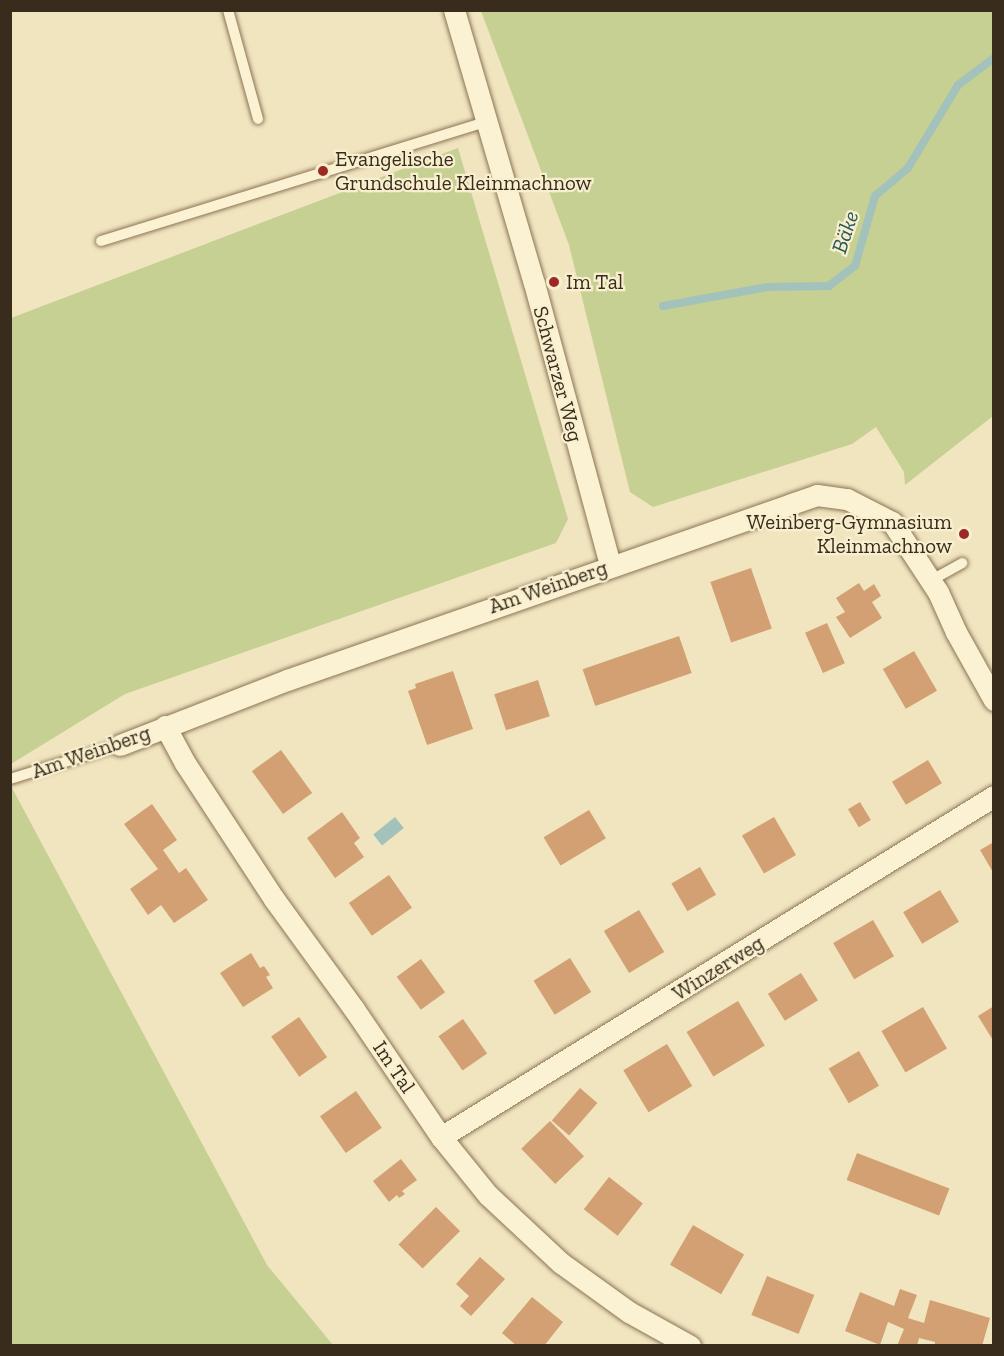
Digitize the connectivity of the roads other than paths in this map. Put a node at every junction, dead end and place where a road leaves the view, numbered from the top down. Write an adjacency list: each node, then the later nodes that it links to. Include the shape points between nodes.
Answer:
1 (228, 10): 3 (lane)
2 (454, 10): 4 (street, Schwarzer Weg)
3 (258, 119)
4 (488, 121): 5 (lane); 7 (street, Schwarzer Weg)
5 (101, 241)
6 (962, 562): 8 (lane)
7 (610, 565): 8 (street, Am Weinberg, via 817,495 847,499 892,522); 10 (street, Am Weinberg)
8 (930, 580): 9 (street, Am Weinberg)
9 (993, 700)
10 (165, 726): 11 (street, Am Weinberg); 14 (street, Im Tal, via 185,764 274,899)
11 (120, 745): 12 (lane, Am Weinberg)
12 (10, 779)
13 (993, 796): 14 (street, Winzerweg)
14 (441, 1137): 15 (street, Im Tal, via 489,1195 561,1263 629,1312)
15 (690, 1346)

